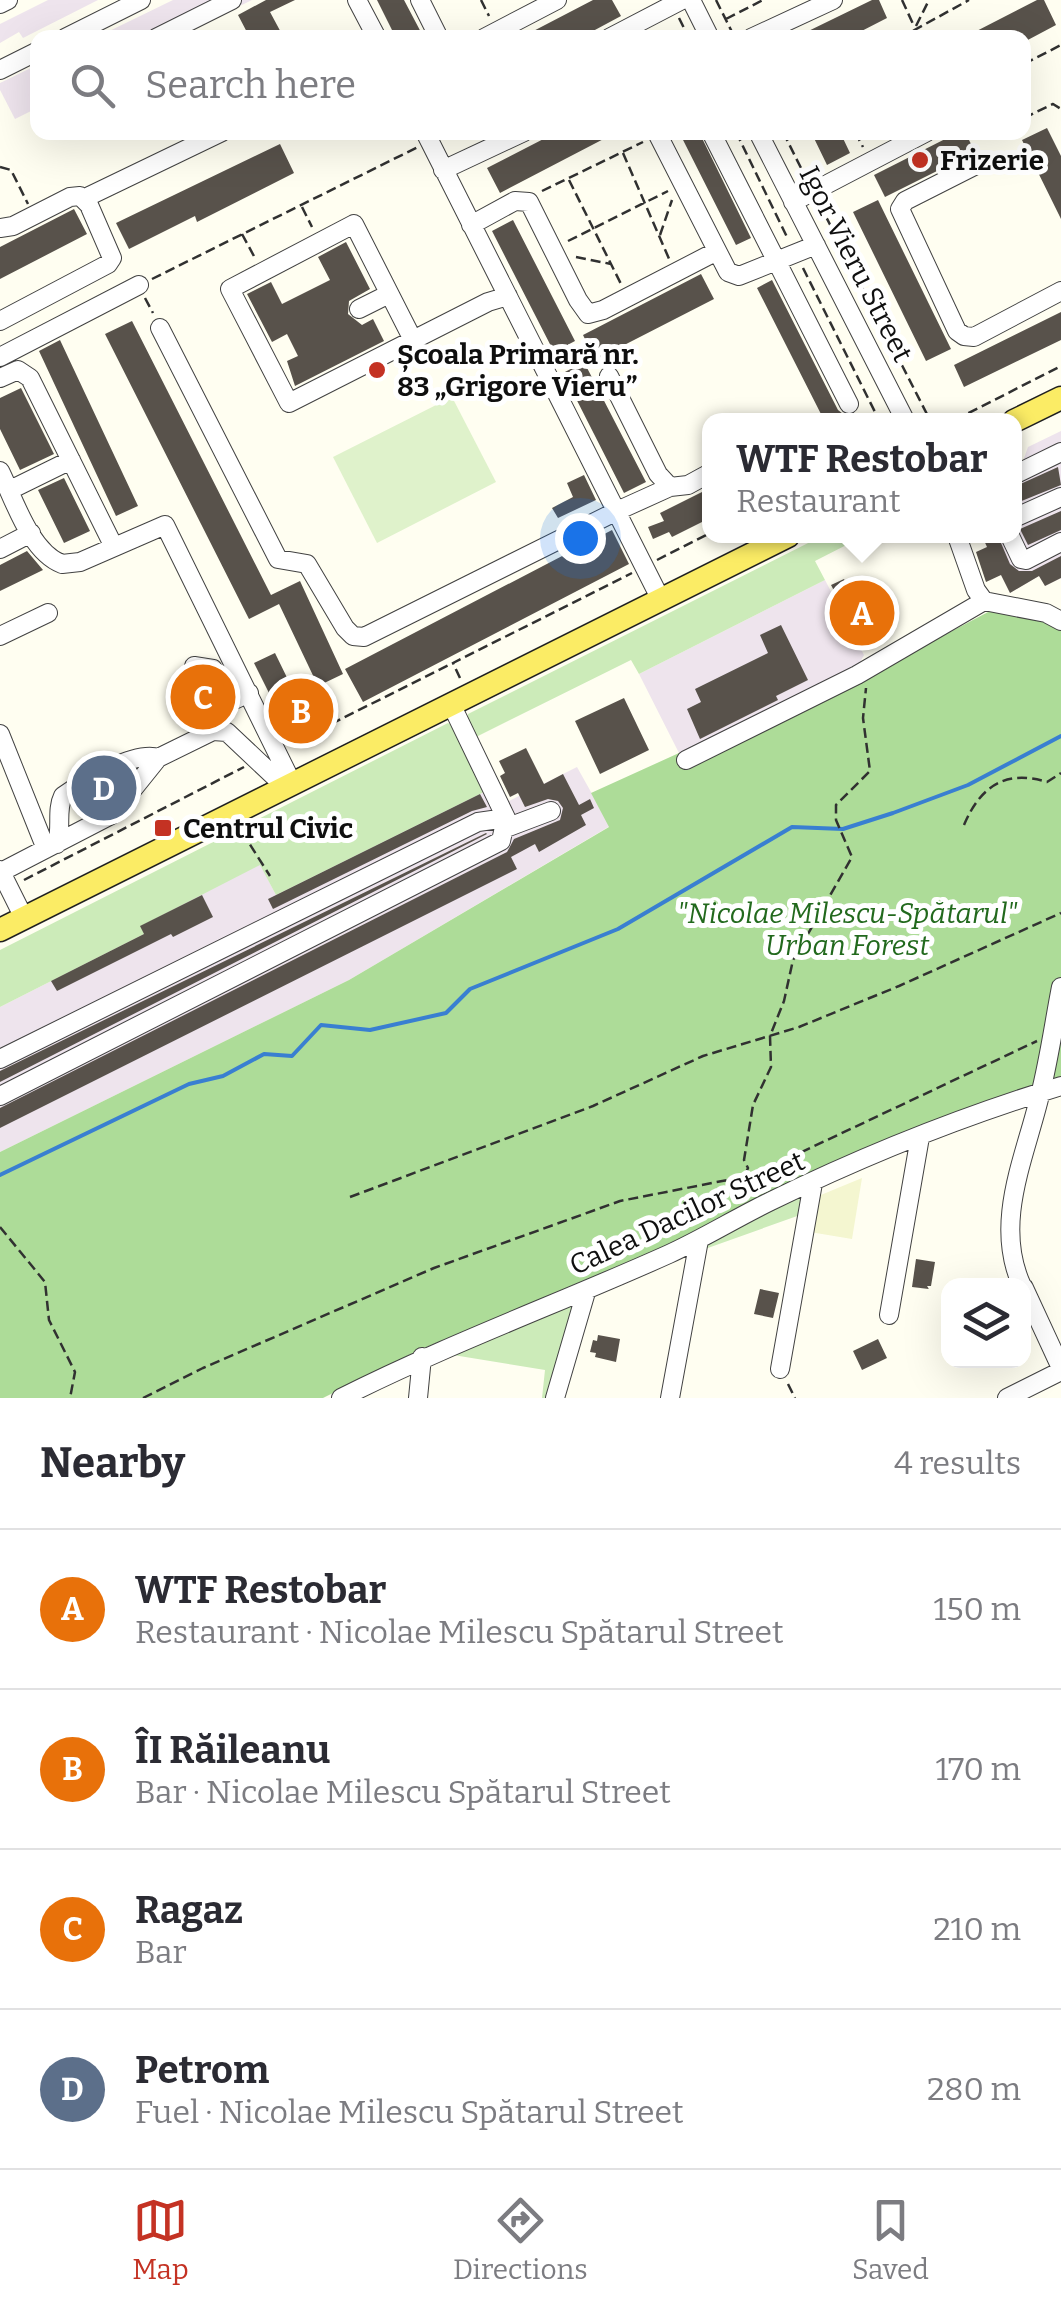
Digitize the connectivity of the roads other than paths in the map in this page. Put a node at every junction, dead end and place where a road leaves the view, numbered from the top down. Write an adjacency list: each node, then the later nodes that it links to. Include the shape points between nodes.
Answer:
1 (8, 0): 11 (street)
2 (141, 0): 13 (street)
3 (232, 0): 14 (street)
4 (357, 0): 15 (street)
5 (420, 0): 16 (street)
6 (558, 0): 17 (street)
7 (682, 0): 18 (street)
8 (691, 0): 19 (street)
9 (792, 0): 12 (street)
10 (833, 0): 12 (street)
11 (0, 4)
12 (789, 20): 20 (street)
13 (81, 30)
14 (172, 30)
15 (372, 30)
16 (435, 30)
17 (498, 30)
18 (624, 30)
19 (706, 30)
20 (768, 30)
21 (30, 55): 22 (street)
22 (0, 70)
23 (205, 140): 32 (street)
24 (428, 140): 31 (street)
25 (507, 140): 31 (street)
26 (661, 140): 37 (street)
27 (715, 140): 38 (street)
28 (762, 140): 33 (street, Igor Vieru Street)
29 (912, 140): 33 (street)
30 (986, 160): 40 (street, via 900,209 957,331 974,337)
31 (443, 170): 34 (street)
32 (85, 198): 35 (street, via 70,197); 44 (street, via 112,258)
33 (793, 202): 36 (street, Igor Vieru Street)
34 (471, 225): 37 (street, via 524,200 588,314); 42 (street)
35 (0, 228)
36 (816, 245): 38 (street); 52 (street, Igor Vieru Street)
37 (717, 252): 38 (street, via 734,276)
38 (776, 260): 51 (street)
39 (139, 286): 47 (street)
40 (1061, 291)
41 (390, 294): 43 (street); 46 (street); 46 (street, via 354,224 230,290 289,403)
42 (508, 296): 46 (street); 62 (street)
43 (359, 309)
44 (0, 321)
45 (160, 328): 62 (street, via 278,558 307,564 353,636 364,637)
46 (414, 340)
47 (0, 356)
48 (609, 376): 59 (street)
49 (0, 378): 55 (street, via 18,370 26,374)
50 (1061, 398): 53 (main road)
51 (849, 404)
52 (901, 413)
53 (1022, 417)
54 (1061, 452): 57 (street)
55 (71, 460): 60 (street); 69 (street)
56 (0, 471): 60 (street)
57 (1022, 471)
58 (702, 478): 59 (street)
59 (670, 488): 62 (street)
60 (10, 490): 64 (street)
61 (1061, 498): 63 (street)
62 (618, 511): 71 (street)
63 (1022, 515)
64 (31, 534): 69 (street, via 62,564); 70 (street)
65 (1061, 542): 68 (street, via 1026,560)
66 (774, 543): 71 (main road)
67 (960, 543): 72 (street)
68 (1013, 543)
69 (113, 546): 77 (street, via 165,525)
70 (0, 549)
71 (661, 600): 78 (main road)
72 (984, 601): 74 (street); 81 (street)
73 (48, 613): 75 (street)
74 (1061, 621)
75 (0, 636)
76 (194, 666): 77 (street, via 213,669 232,701)
77 (249, 693): 82 (street)
78 (461, 702): 82 (main road); 84 (street)
79 (0, 734): 85 (street)
80 (158, 758): 82 (street, via 221,730 278,780); 85 (street, via 113,814); 85 (street, via 138,758 64,796)
81 (686, 760)
82 (293, 785): 87 (main road)
83 (551, 811): 84 (street)
84 (506, 823): 90 (street, via 478,822); 93 (street, via 501,841)
85 (52, 846): 86 (street)
86 (3, 877): 87 (street)
87 (24, 918): 88 (main road)
88 (0, 930)
89 (1061, 988): 92 (street)
90 (0, 1059)
91 (1061, 1086): 92 (street, Calea Dacilor Street)
92 (1041, 1092): 94 (street, Calea Dacilor Street); 97 (street, via 1009,1231)
93 (0, 1096)
94 (920, 1137): 95 (street, Calea Dacilor Street); 100 (street)
95 (812, 1183): 96 (street, Calea Dacilor Street); 102 (street)
96 (699, 1240): 98 (street, Calea Dacilor Street); 107 (street)
97 (1020, 1278)
98 (586, 1292): 101 (street, Calea Dacilor Street); 106 (street)
99 (1031, 1304): 103 (street)
100 (889, 1315)
101 (422, 1358): 104 (street, Calea Dacilor Street); 105 (street)
102 (780, 1369)
103 (1061, 1370): 108 (street)
104 (342, 1398)
105 (418, 1398)
106 (555, 1398)
107 (670, 1398)
108 (1007, 1398)

